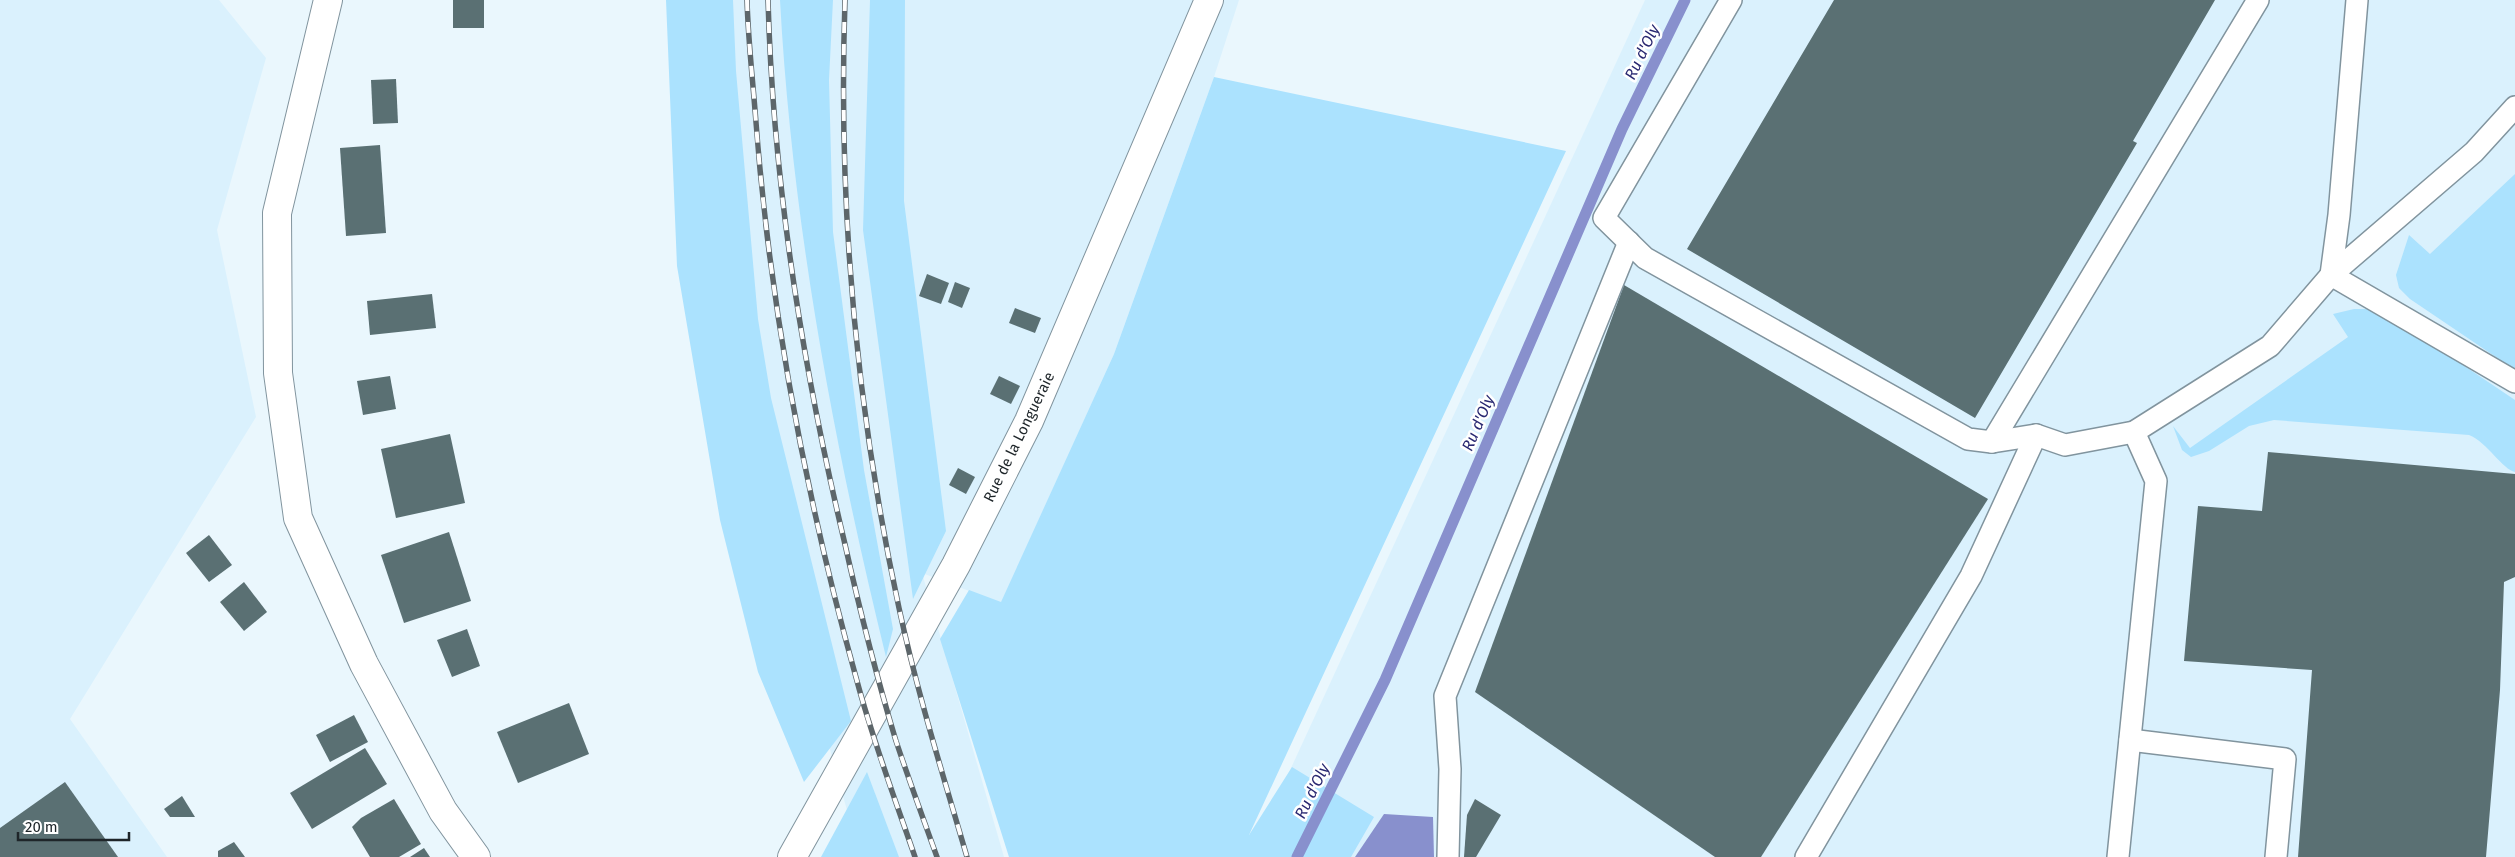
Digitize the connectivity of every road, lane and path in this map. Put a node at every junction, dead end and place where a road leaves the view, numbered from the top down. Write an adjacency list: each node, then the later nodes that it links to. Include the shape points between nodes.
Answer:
1 (328, 0): 14 (street, via 277,213 278,373 298,518 364,664 443,811)
2 (1209, 0): 15 (street, Rue de la Longueraie, via 1029,422 956,564)
3 (1731, 0): 7 (lane, via 1604,218)
4 (2258, 0): 12 (lane)
5 (2357, 0): 8 (lane)
6 (2515, 107): 8 (lane, via 2474,152)
7 (1629, 242): 12 (lane, via 1645,258 1968,439); 16 (lane, via 1445,696 1450,769)
8 (2331, 275): 9 (lane); 10 (lane, via 2270,346)
9 (2515, 382)
10 (2134, 432): 11 (lane, via 2065,445); 13 (lane, via 2156,481)
11 (2036, 435): 12 (lane); 17 (lane, via 1971,576)
12 (1992, 442)
13 (2130, 740): 18 (lane); 19 (lane, via 2285,759)
14 (476, 857)
15 (792, 857)
16 (1448, 857)
17 (1806, 857)
18 (2118, 857)
19 (2276, 857)

